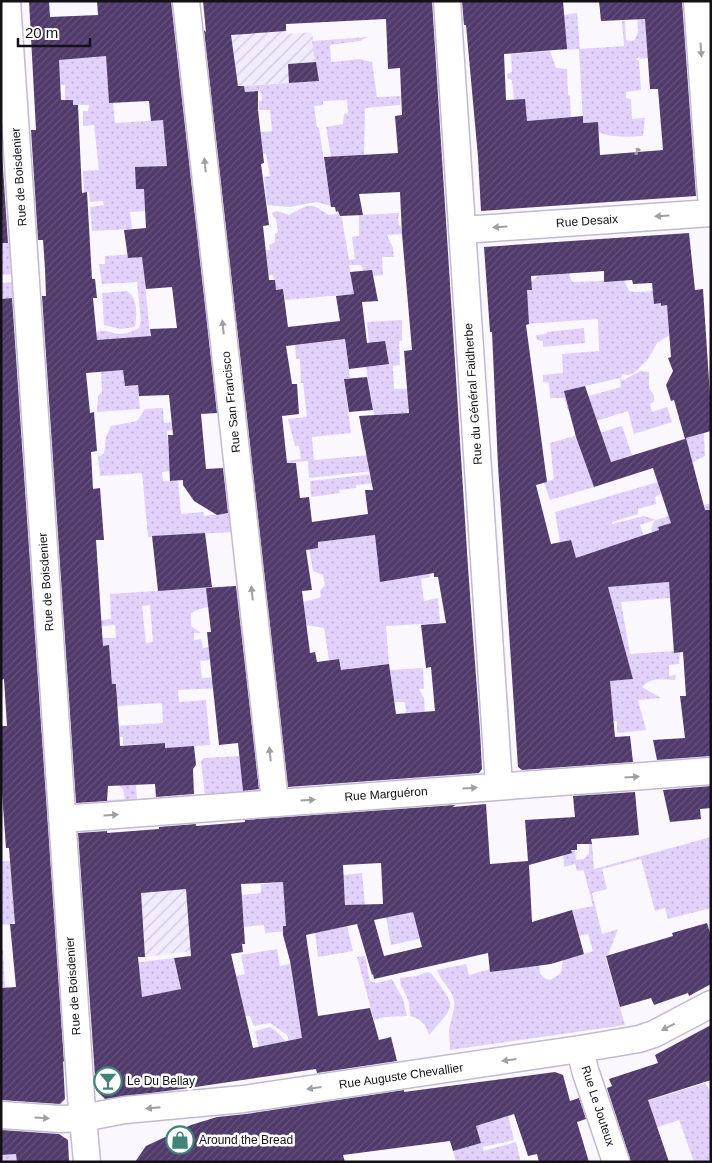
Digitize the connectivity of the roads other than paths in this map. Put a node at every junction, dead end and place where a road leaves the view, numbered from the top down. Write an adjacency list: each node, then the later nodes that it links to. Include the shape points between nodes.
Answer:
1 (7, 1): 11 (street, Rue de Boisdenier)
2 (186, 1): 10 (street, Rue San Francisco, one-way to 2)
3 (447, 1): 7 (street, Rue du Général Faidherbe)
4 (697, 1): 5 (street, one-way to 5)
5 (711, 196)
6 (711, 213): 7 (street, Rue Desaix, one-way to 7)
7 (462, 230): 9 (street, Rue du Général Faidherbe)
8 (711, 771): 9 (street, Rue Marguéron, one-way to 8)
9 (499, 786): 10 (street, Rue Marguéron, one-way to 9)
10 (276, 802): 11 (street, Rue Marguéron, one-way to 10)
11 (62, 819): 15 (street, Rue de Boisdenier)
12 (711, 1004): 13 (street, Rue Auguste Chevallier, one-way to 13, via 654,1034)
13 (580, 1049): 15 (street, Rue Auguste Chevallier, one-way to 15, via 244,1099 125,1110); 17 (street, Rue Le Jouteux)
14 (1, 1115): 15 (street, Rue Auguste Chevallier, one-way to 15)
15 (83, 1118): 16 (street, Rue de Boisdenier)
16 (87, 1162)
17 (616, 1162)

